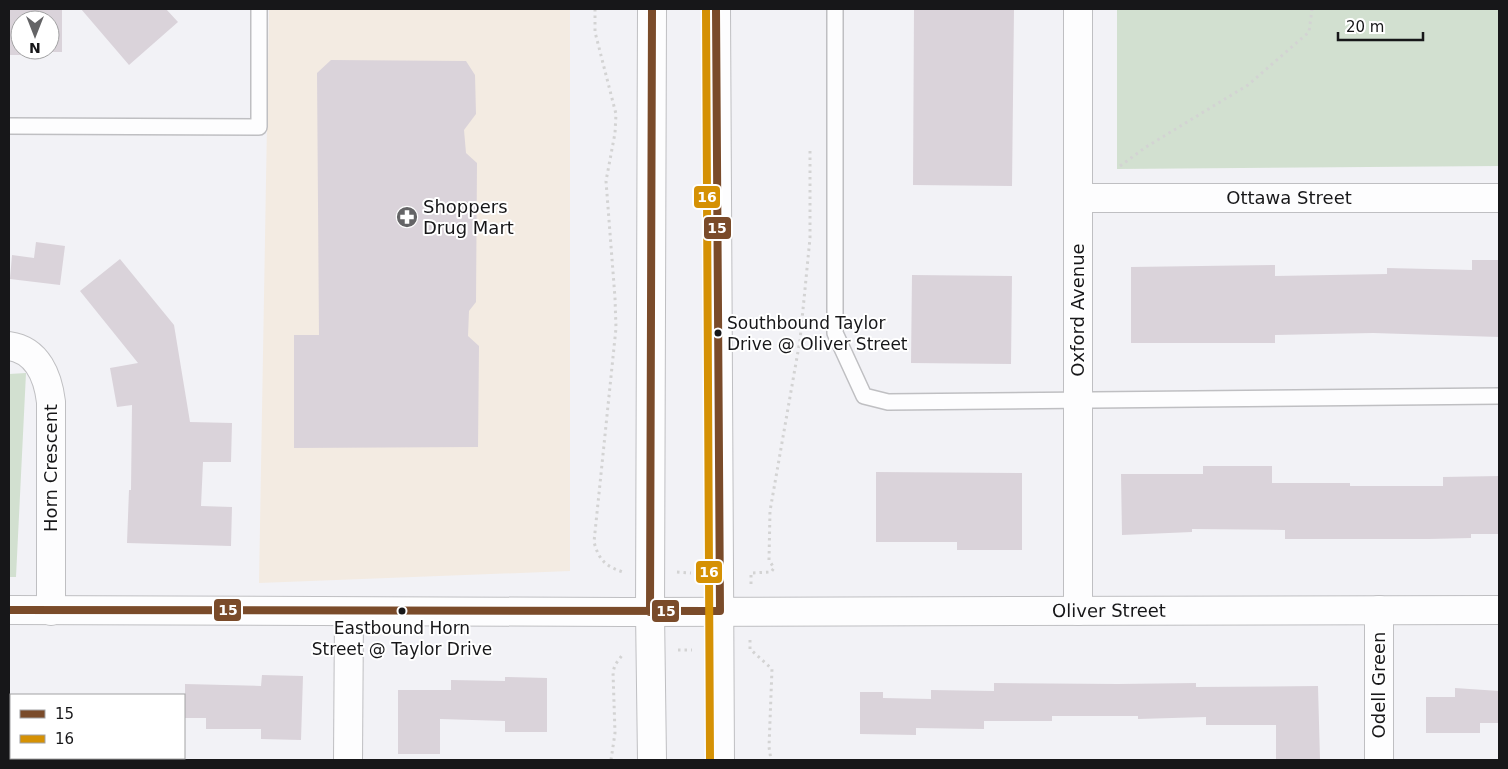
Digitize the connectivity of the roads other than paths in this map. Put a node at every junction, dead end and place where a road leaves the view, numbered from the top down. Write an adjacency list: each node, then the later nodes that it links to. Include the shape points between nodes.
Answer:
1 (260, 9): 6 (lane, via 259,127)
2 (652, 9): 19 (street)
3 (716, 9): 16 (street)
4 (835, 9): 11 (lane, via 836,333 864,396 888,402)
5 (1078, 9): 7 (street, Oxford Avenue)
6 (9, 126)
7 (1078, 198): 8 (street, Ottawa Street); 11 (street, Oxford Avenue)
8 (1499, 198)
9 (9, 346): 15 (street, Horn Crescent, via 25,351 37,362 50,389)
10 (1499, 396): 11 (lane)
11 (1077, 400): 17 (street, Oxford Avenue)
12 (9, 610): 15 (street, Oliver Street)
13 (1379, 610): 14 (street, Oliver Street); 17 (street, Oliver Street); 23 (street, Odell Green)
14 (1499, 610)
15 (51, 611): 18 (street, Oliver Street)
16 (720, 611): 17 (street, Oliver Street); 19 (street, Oliver Street); 22 (street)
17 (1078, 611)
18 (349, 612): 19 (street, Oliver Street); 20 (street)
19 (650, 612): 21 (street)
20 (348, 760)
21 (652, 760)
22 (720, 760)
23 (1379, 760)

